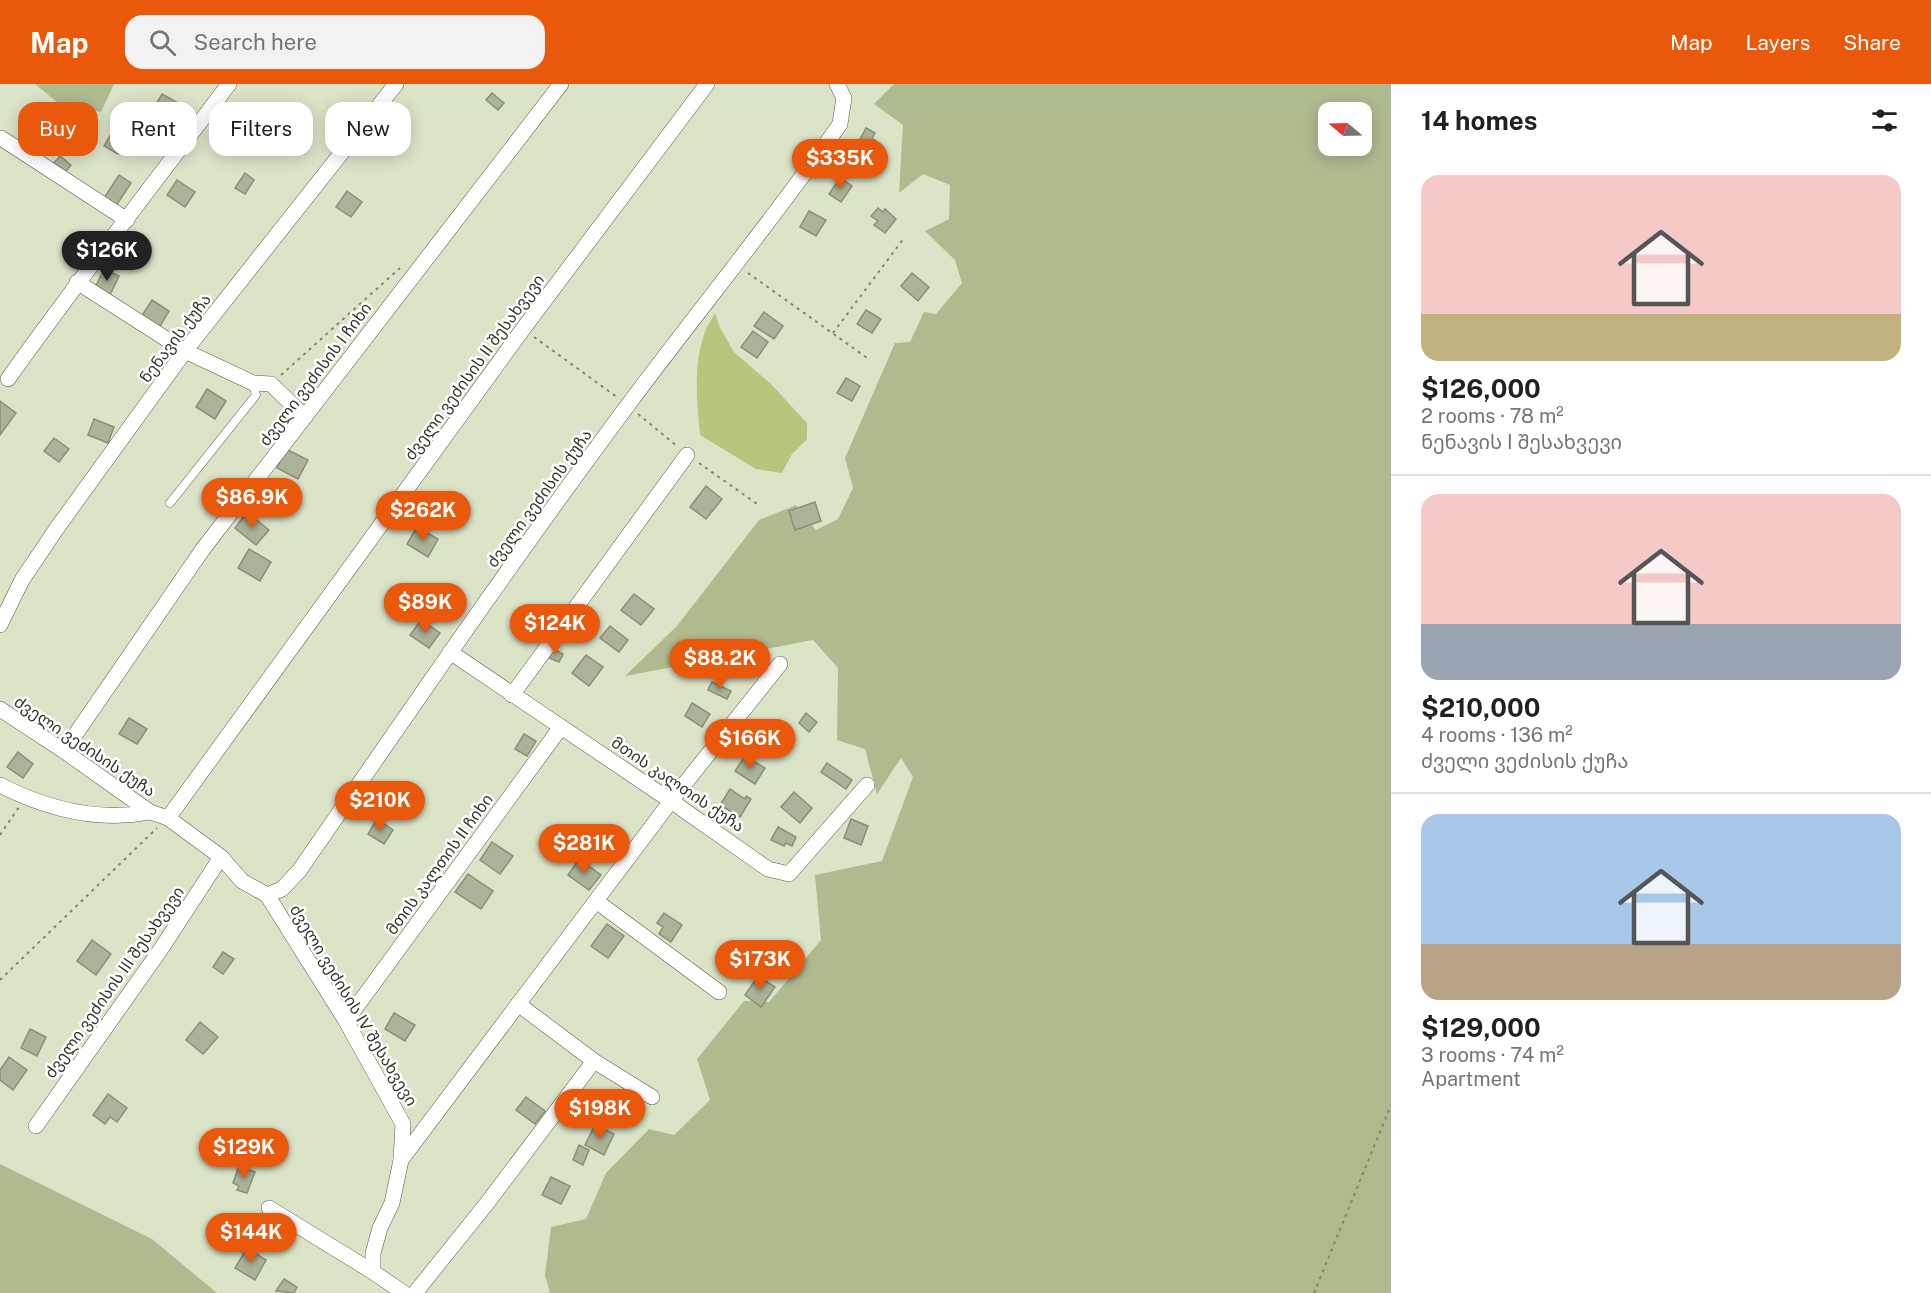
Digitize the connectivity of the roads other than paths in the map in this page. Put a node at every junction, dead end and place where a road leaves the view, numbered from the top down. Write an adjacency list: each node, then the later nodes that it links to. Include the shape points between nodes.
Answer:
1 (229, 84): 7 (street)
2 (396, 84): 9 (street, ნენავის ქუჩა)
3 (561, 84): 12 (street, ძველი ვეძისის I ჩიხი)
4 (707, 84): 26 (street, ძველი ვეძისის II შესახვევი, via 523,329)
5 (837, 84): 16 (street, ძველი ვეძისის ქუჩა, via 844,98 840,124 628,405)
6 (1, 138): 7 (street)
7 (127, 220): 8 (street)
8 (78, 282): 9 (street); 10 (street)
9 (185, 351): 11 (street); 15 (street, ნენავის ქუჩა, via 51,537 22,580)
10 (8, 379)
11 (253, 383): 12 (street, via 271,384); 14 (lane, via 256,395)
12 (305, 417): 21 (street, ძველი ვეძისის I ჩიხი, via 203,549)
13 (687, 455): 18 (street)
14 (170, 503)
15 (0, 625)
16 (450, 652): 18 (street, მთის კალთის ქუჩა); 28 (street, ძველი ვეძისის ქუჩა, via 298,871 282,888)
17 (780, 664): 24 (street)
18 (512, 694): 20 (street, მთის კალთის ქუჩა)
19 (0, 709): 21 (street, ძველი ვეძისის ქუჩა)
20 (561, 727): 24 (street, მთის კალთის ქუჩა); 32 (street, მთის კალთის II ჩიხი)
21 (64, 750): 25 (street, ძველი ვეძისის ქუჩა)
22 (0, 784): 25 (street, ძველი ვეძისის ქუჩა, via 25,798 86,815 125,817)
23 (867, 785): 24 (street, მთის კალთის ქუჩა, via 789,874 768,869)
24 (671, 801): 29 (street)
25 (150, 812): 26 (street, ძველი ვეძისის ქუჩა)
26 (168, 818): 27 (street, ძველი ვეძისის ქუჩა)
27 (220, 857): 28 (street, ძველი ვეძისის ქუჩა, via 243,881); 35 (street, ძველი ვეძისის III შესახვევი)
28 (267, 895): 32 (street, ძველი ვეძისის IV შესახვევი)
29 (596, 901): 30 (street); 31 (street)
30 (719, 992)
31 (518, 1004): 33 (street); 36 (street)
32 (346, 1021): 36 (street, ძველი ვეძისის IV შესახვევი, via 403,1124)
33 (594, 1061): 34 (street); 40 (street)
34 (652, 1097)
35 (36, 1126)
36 (401, 1160): 38 (street, ძველი ვეძისის IV შესახვევი, via 392,1203 373,1253)
37 (269, 1208): 38 (street)
38 (373, 1272): 39 (street)
39 (404, 1293)
40 (415, 1293)

